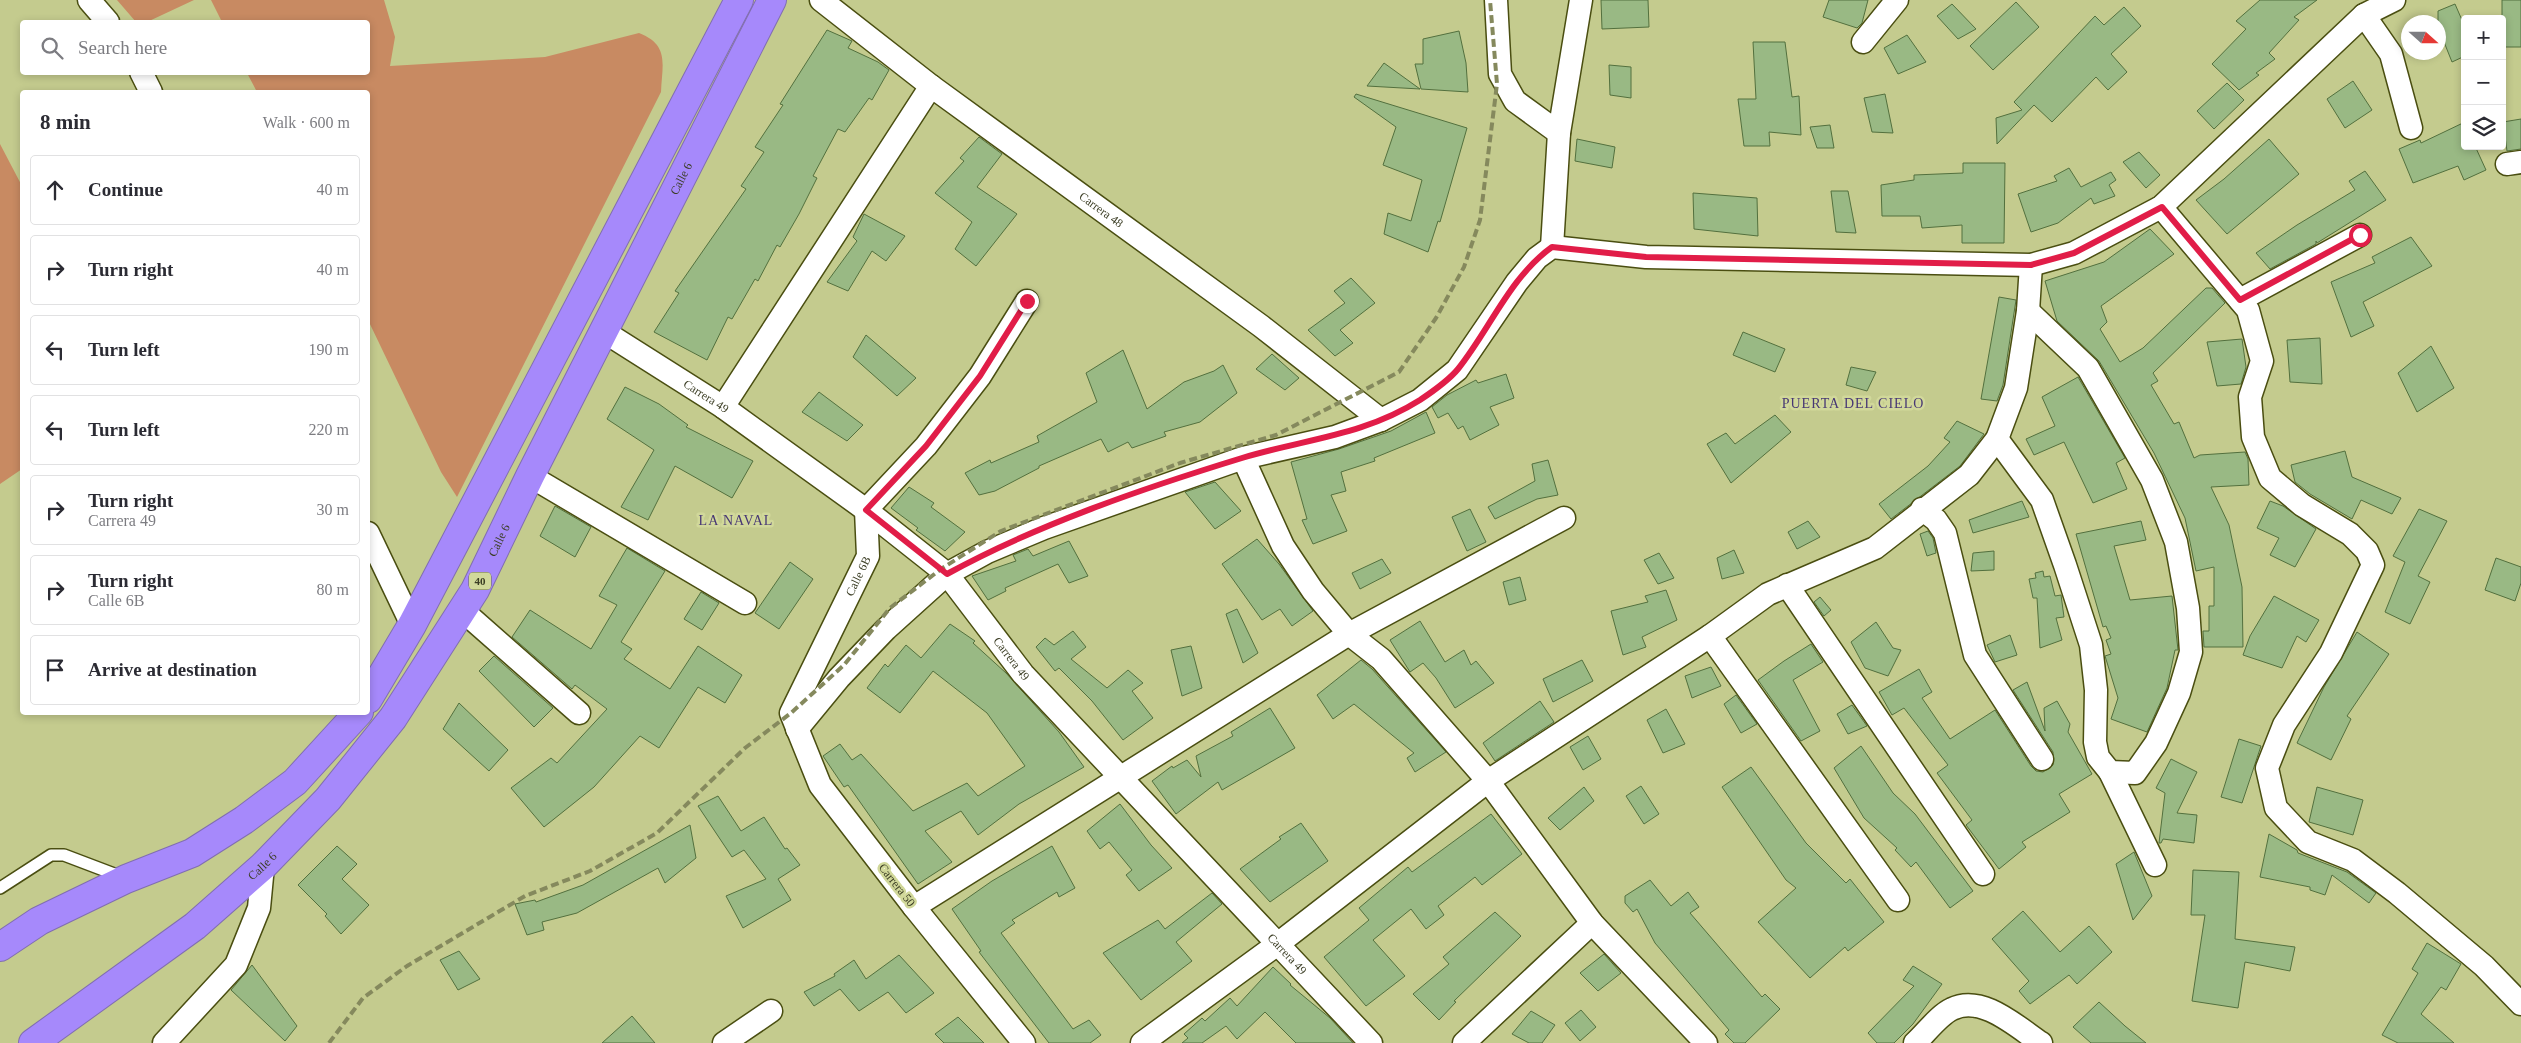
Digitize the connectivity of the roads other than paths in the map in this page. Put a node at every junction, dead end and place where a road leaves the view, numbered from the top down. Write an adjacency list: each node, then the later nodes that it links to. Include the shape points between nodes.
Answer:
1 (89, 0): 10 (street)
2 (739, 0): 38 (highway)
3 (772, 0): 24 (highway, Calle 6 / 40)
4 (821, 0): 13 (street, Carrera 48)
5 (1496, 0): 16 (street, via 1500,74 1515,101)
6 (1581, 0): 16 (street)
7 (1897, 0): 11 (street)
8 (2394, 0): 9 (street)
9 (2364, 15): 15 (street, via 2391,54); 17 (street)
10 (106, 20)
11 (1863, 42)
12 (142, 75): 14 (street)
13 (931, 86): 25 (street); 26 (street, Carrera 48, via 1261,326)
14 (150, 90)
15 (2411, 128)
16 (1559, 133): 19 (street)
17 (2162, 207): 20 (street, via 2074,253); 21 (street)
18 (2360, 235): 21 (street)
19 (1552, 247): 20 (street, via 1646,257); 26 (street, via 1537,258 1517,282 1457,370 1420,400)
20 (2031, 265): 23 (street)
21 (2240, 300): 59 (street, via 2248,310 2262,360 2250,397 2253,437 2270,478 2302,505 2350,534 2367,551 2373,565 2332,654 2284,724 2267,768 2276,808 2308,842 2353,860 2397,893 2484,966)
22 (1027, 301): 30 (street, via 980,376 926,446)
23 (2028, 311): 27 (street, via 2016,388); 46 (street, via 2088,368 2152,480 2176,542 2191,652 2179,693 2156,743 2135,773)
24 (603, 331): 25 (street, Carrera 49); 29 (highway, Calle 6 / 40)
25 (723, 407): 30 (street, Carrera 49)
26 (1381, 420): 28 (street, via 1336,437)
27 (1997, 439): 31 (street, via 1969,475); 46 (street, via 2042,500 2065,565 2091,645 2098,757)
28 (1243, 458): 34 (street, via 1044,528); 39 (street, via 1283,546)
29 (530, 476): 36 (street); 37 (highway, Calle 6 / 40)
30 (866, 510): 34 (street, Carrera 49); 44 (street, Calle 6B, via 868,556)
31 (1922, 510): 35 (street, via 1875,548); 45 (street, via 1936,520 1945,534 1976,655)
32 (1564, 518): 39 (street)
33 (370, 537): 38 (street)
34 (947, 574): 44 (street, via 886,629); 47 (street, Carrera 49, via 1023,674)
35 (1787, 585): 40 (street, via 1768,594); 51 (street)
36 (746, 603)
37 (463, 611): 42 (street); 49 (highway, Calle 6 / 40, via 393,718 328,799)
38 (412, 626): 41 (highway)
39 (1349, 634): 47 (street); 48 (street, via 1381,660)
40 (1710, 636): 48 (street); 54 (street)
41 (370, 696)
42 (579, 713)
43 (357, 715): 52 (highway, via 295,782 244,820 192,853)
44 (794, 721): 55 (street, Carrera 50, via 820,785)
45 (2042, 758)
46 (2110, 772): 50 (street)
47 (1121, 776): 55 (street); 57 (street, Carrera 49)
48 (1488, 781): 56 (street); 57 (street)
49 (263, 866): 61 (highway, Calle 6 / 40, via 195,926); 62 (street, via 259,908 236,965)
50 (2154, 866)
51 (1983, 874)
52 (126, 879): 53 (lane, via 64,855 51,855); 58 (highway, via 39,921)
53 (0, 888)
54 (1898, 900)
55 (914, 907): 64 (street, Carrera 50)
56 (1592, 923): 67 (street); 68 (street)
57 (1279, 943): 65 (street); 66 (street, Carrera 49)
58 (0, 947)
59 (2521, 1004)
60 (771, 1011): 63 (street)
61 (33, 1043)
62 (164, 1043)
63 (724, 1043)
64 (1024, 1043)
65 (1142, 1043)
66 (1371, 1043)
67 (1464, 1043)
68 (1706, 1043)
69 (1915, 1043): 70 (street, via 1951,1009 1969,1004 1999,1014)
70 (2041, 1043)

